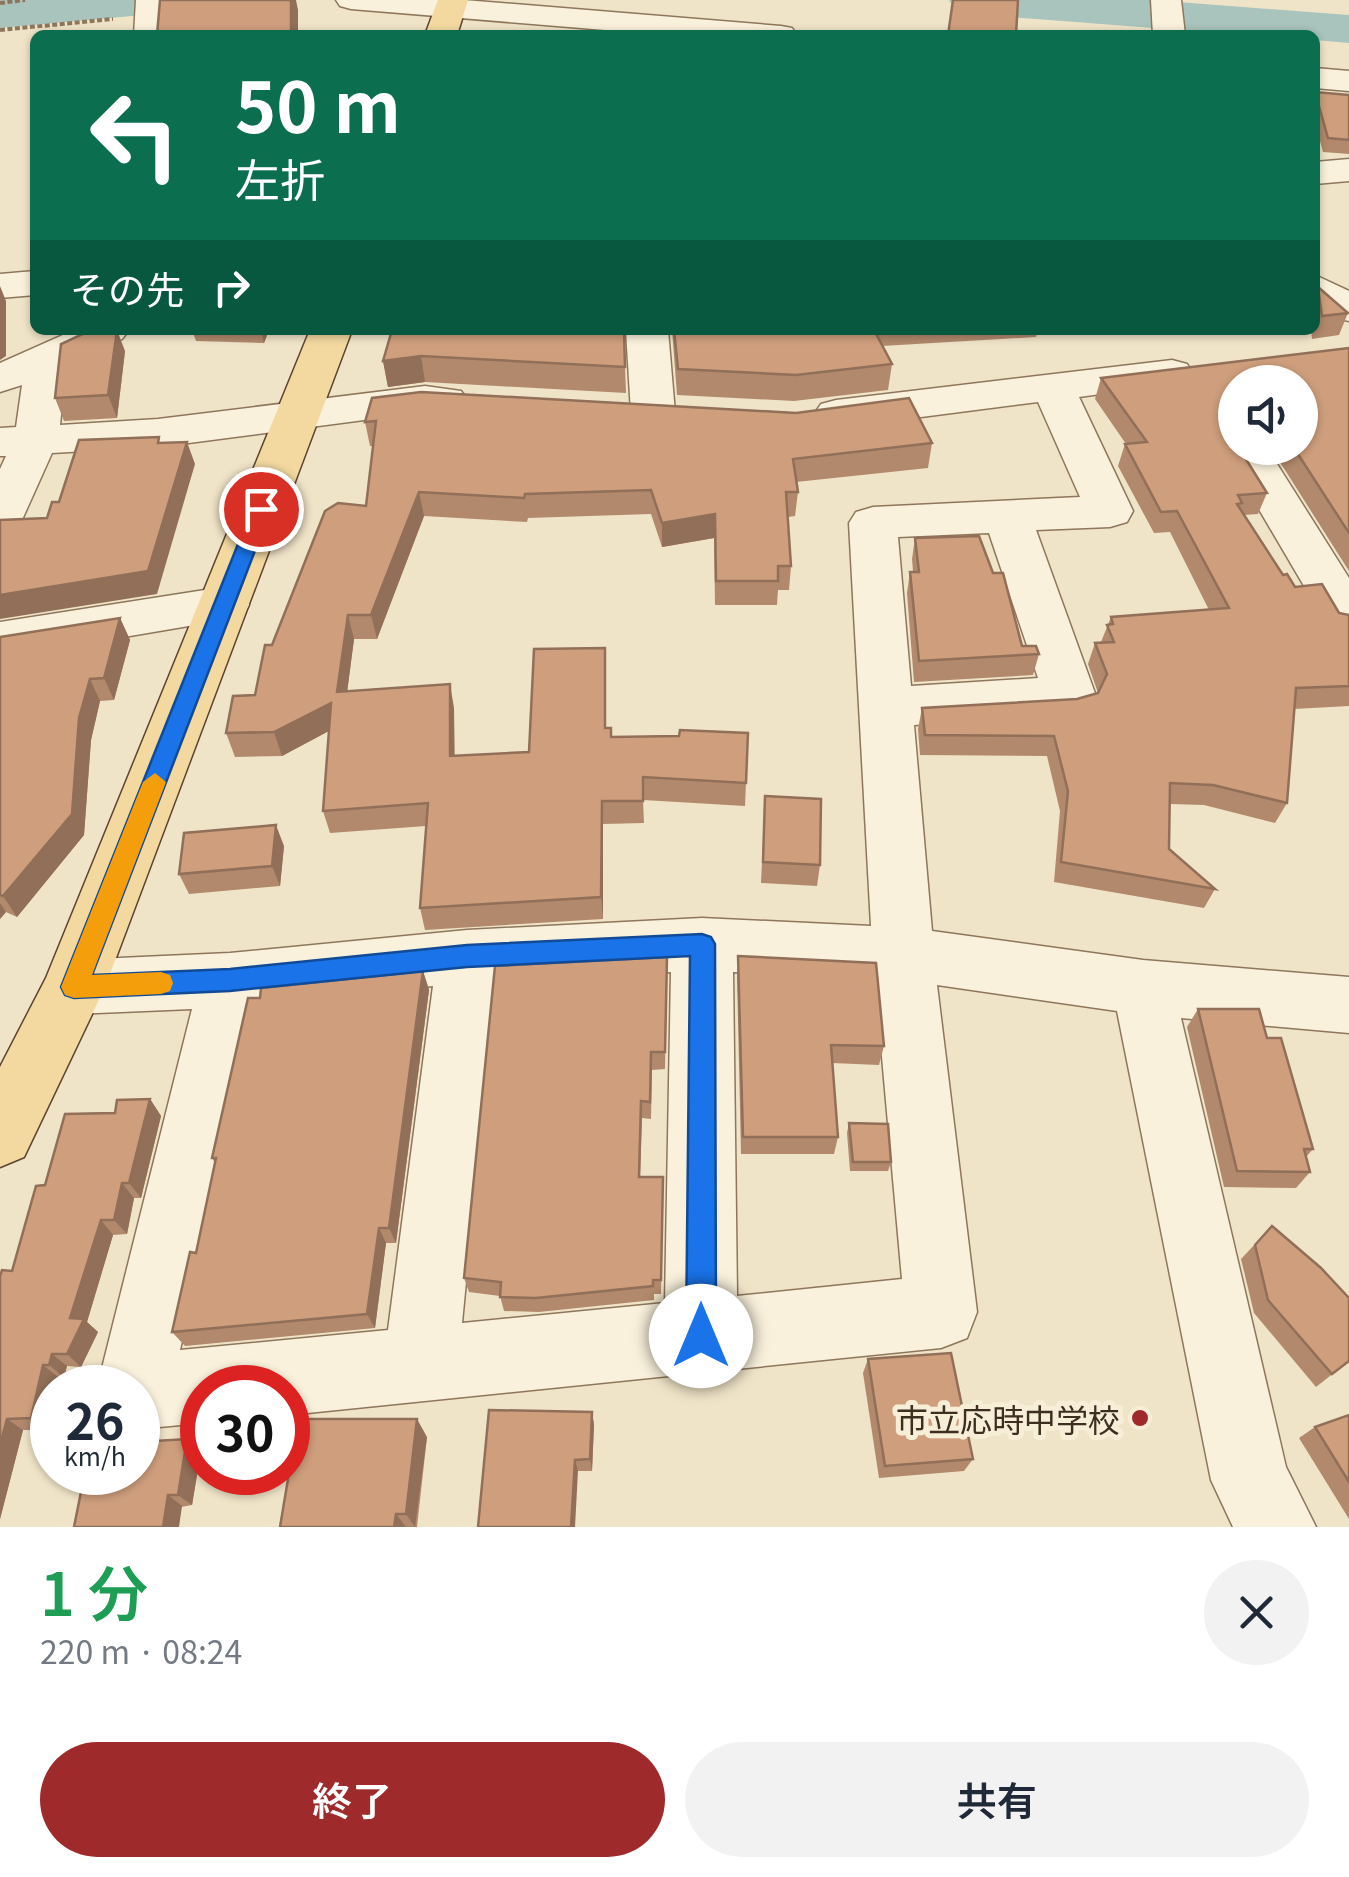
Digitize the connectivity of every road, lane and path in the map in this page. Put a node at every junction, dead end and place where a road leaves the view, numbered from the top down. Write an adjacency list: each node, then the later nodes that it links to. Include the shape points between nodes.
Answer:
1 (25, 0): 6 (path)
2 (152, 0): 8 (street)
3 (351, 0): 7 (street)
4 (732, 0): 10 (street)
5 (1166, 0): 11 (street)
6 (0, 3)
7 (448, 14): 9 (street)
8 (150, 30)
9 (690, 30)
10 (721, 30)
11 (1169, 30)
12 (1320, 78): 13 (street)
13 (1349, 80)
14 (1349, 170): 15 (street)
15 (1320, 173)
16 (30, 283): 17 (street)
17 (0, 286)
18 (1320, 290): 19 (street)
19 (1349, 309)
20 (97, 335): 23 (street)
21 (329, 335): 28 (main road)
22 (648, 335): 29 (street)
23 (46, 359): 24 (street); 31 (street)
24 (0, 379)
25 (1053, 388): 27 (street); 30 (street); 33 (street, via 1110,511)
26 (482, 402): 28 (street, via 424,399)
27 (1218, 403)
28 (299, 412): 31 (street, via 158,433); 35 (main road)
29 (652, 413)
30 (794, 418)
31 (18, 440): 34 (street)
32 (1258, 465): 36 (street)
33 (1007, 516): 38 (street, via 873,523); 38 (street, via 1070,696)
34 (0, 520)
35 (224, 605): 37 (street); 44 (main road)
36 (1349, 619)
37 (0, 640)
38 (886, 706): 40 (street)
39 (702, 944): 40 (street); 41 (street); 47 (street)
40 (903, 954): 43 (street); 47 (street, via 941,1312)
41 (467, 956): 42 (street); 48 (street)
42 (230, 980): 44 (street); 49 (street)
43 (1143, 986): 45 (street); 51 (street, via 1250,1480)
44 (74, 987): 46 (main road)
45 (1349, 1005)
46 (0, 1135)
47 (701, 1336): 48 (street)
48 (422, 1363): 50 (street)
49 (142, 1365)
50 (160, 1388)
51 (1276, 1527)

